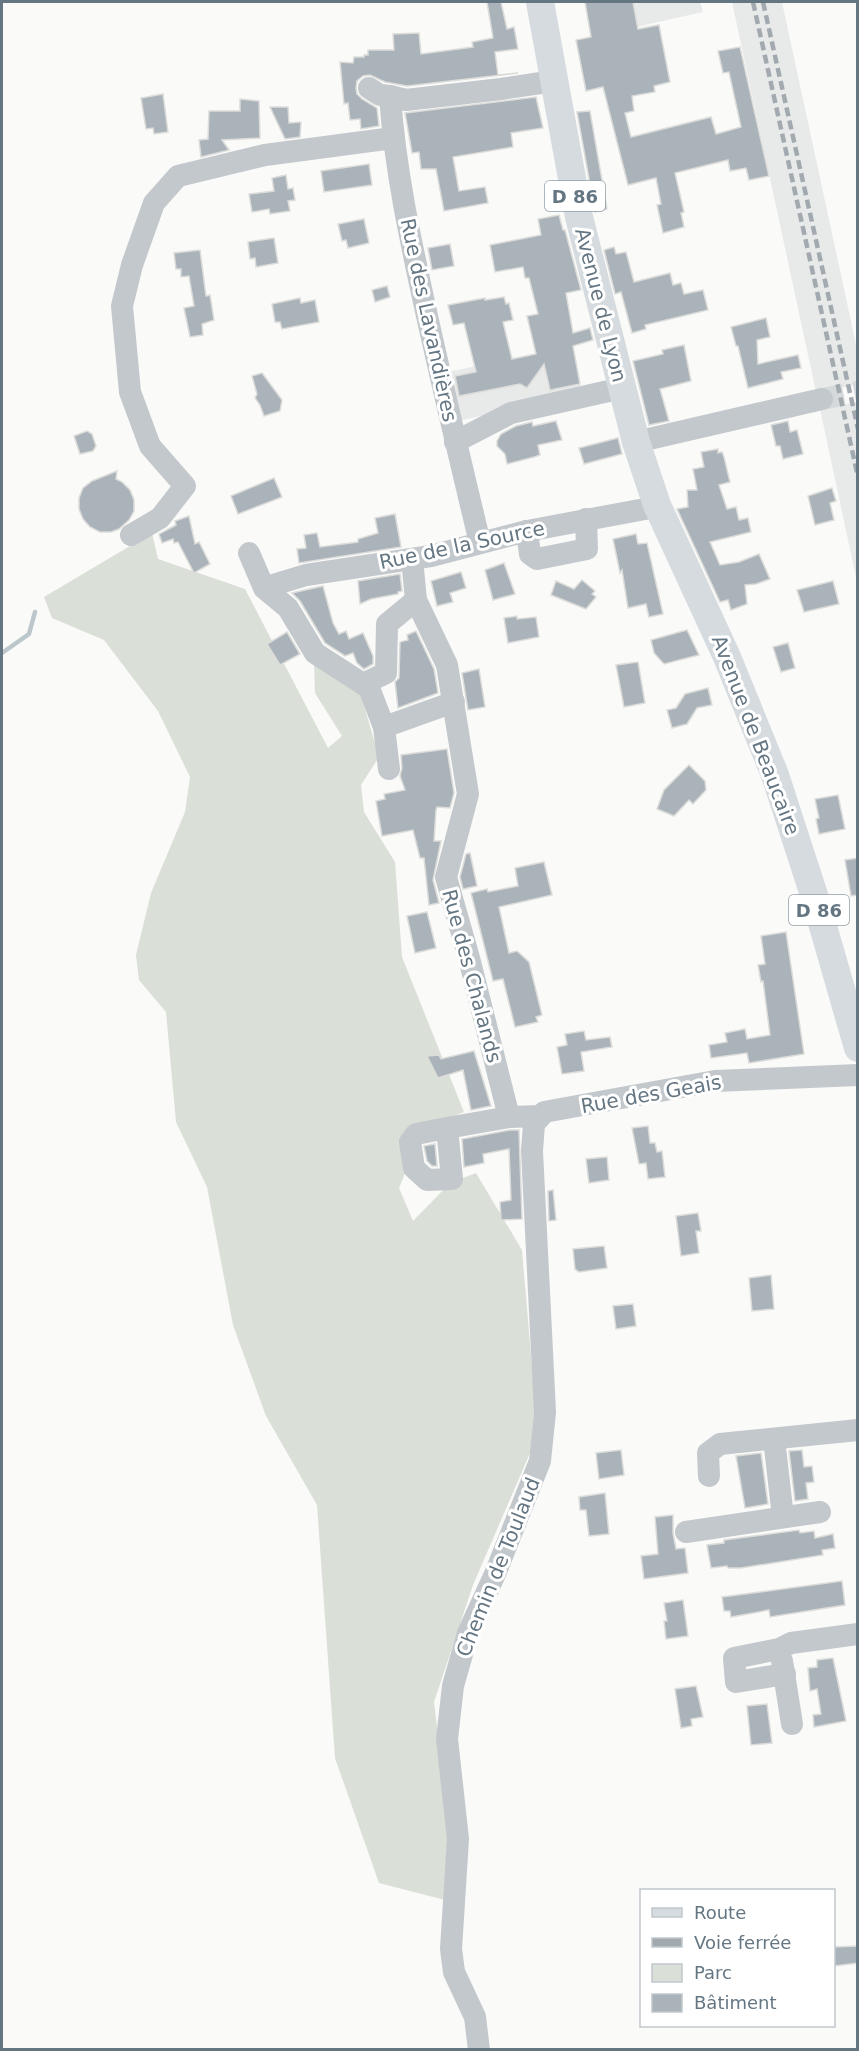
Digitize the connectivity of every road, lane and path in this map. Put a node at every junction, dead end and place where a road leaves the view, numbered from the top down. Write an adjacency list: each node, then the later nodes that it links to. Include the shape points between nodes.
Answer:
1 (540, 2): 2 (main road, Avenue de Lyon / D 86)
2 (554, 81): 3 (street, Rue des Lavandières, via 406,100 380,92); 4 (main road, Avenue de Lyon / D 86, via 579,217)
3 (393, 138): 7 (street, Rue des Lavandières, via 409,234); 11 (street, via 265,155 188,173 178,176 154,203 122,306 130,392 150,446 185,486 160,518)
4 (622, 388): 6 (main road, Avenue de Lyon / D 86); 7 (street, via 511,413)
5 (822, 399): 6 (street)
6 (635, 436): 8 (main road, Avenue de Beaucaire / D 86)
7 (455, 442): 12 (street, Rue des Lavandières)
8 (657, 505): 9 (street, Rue de la Source); 21 (main road, Avenue de Beaucaire / D 86, via 728,657 775,775)
9 (586, 519): 10 (street, Rue de la Source); 10 (street, via 587,549 537,559 530,554)
10 (527, 531): 12 (street, Rue de la Source)
11 (131, 535)
12 (480, 543): 14 (street, Rue de la Source)
13 (249, 553): 15 (street)
14 (412, 559): 15 (street, Rue de la Source, via 306,575); 16 (street, Rue des Chalands)
15 (268, 590): 17 (street, via 288,608 315,653)
16 (416, 600): 17 (street, via 387,624 386,673); 18 (street, Rue des Chalands, via 447,665)
17 (363, 684): 19 (street, via 369,688)
18 (454, 702): 19 (street); 23 (street, Rue des Chalands, via 468,794 446,878)
19 (384, 727): 20 (street)
20 (389, 770)
21 (858, 1048)
22 (858, 1075): 24 (street, Rue des Geais, via 715,1081 544,1112)
23 (509, 1116): 24 (street, Rue des Geais); 25 (street, Rue des Geais)
24 (541, 1116): 36 (street, Chemin de Toulaud, via 534,1124 532,1151 545,1412 540,1461 468,1633 453,1686 447,1739 458,1839 451,1949 454,1972 475,2017)
25 (447, 1128)
26 (858, 1430): 27 (street)
27 (774, 1439): 28 (street, via 720,1444 708,1453); 30 (street)
28 (709, 1476)
29 (820, 1512): 30 (street)
30 (783, 1517): 31 (street)
31 (686, 1532)
32 (858, 1634): 33 (street, via 791,1643)
33 (779, 1649): 34 (street); 34 (street, via 734,1658 736,1682)
34 (785, 1674): 35 (street)
35 (792, 1724)
36 (479, 2049)

